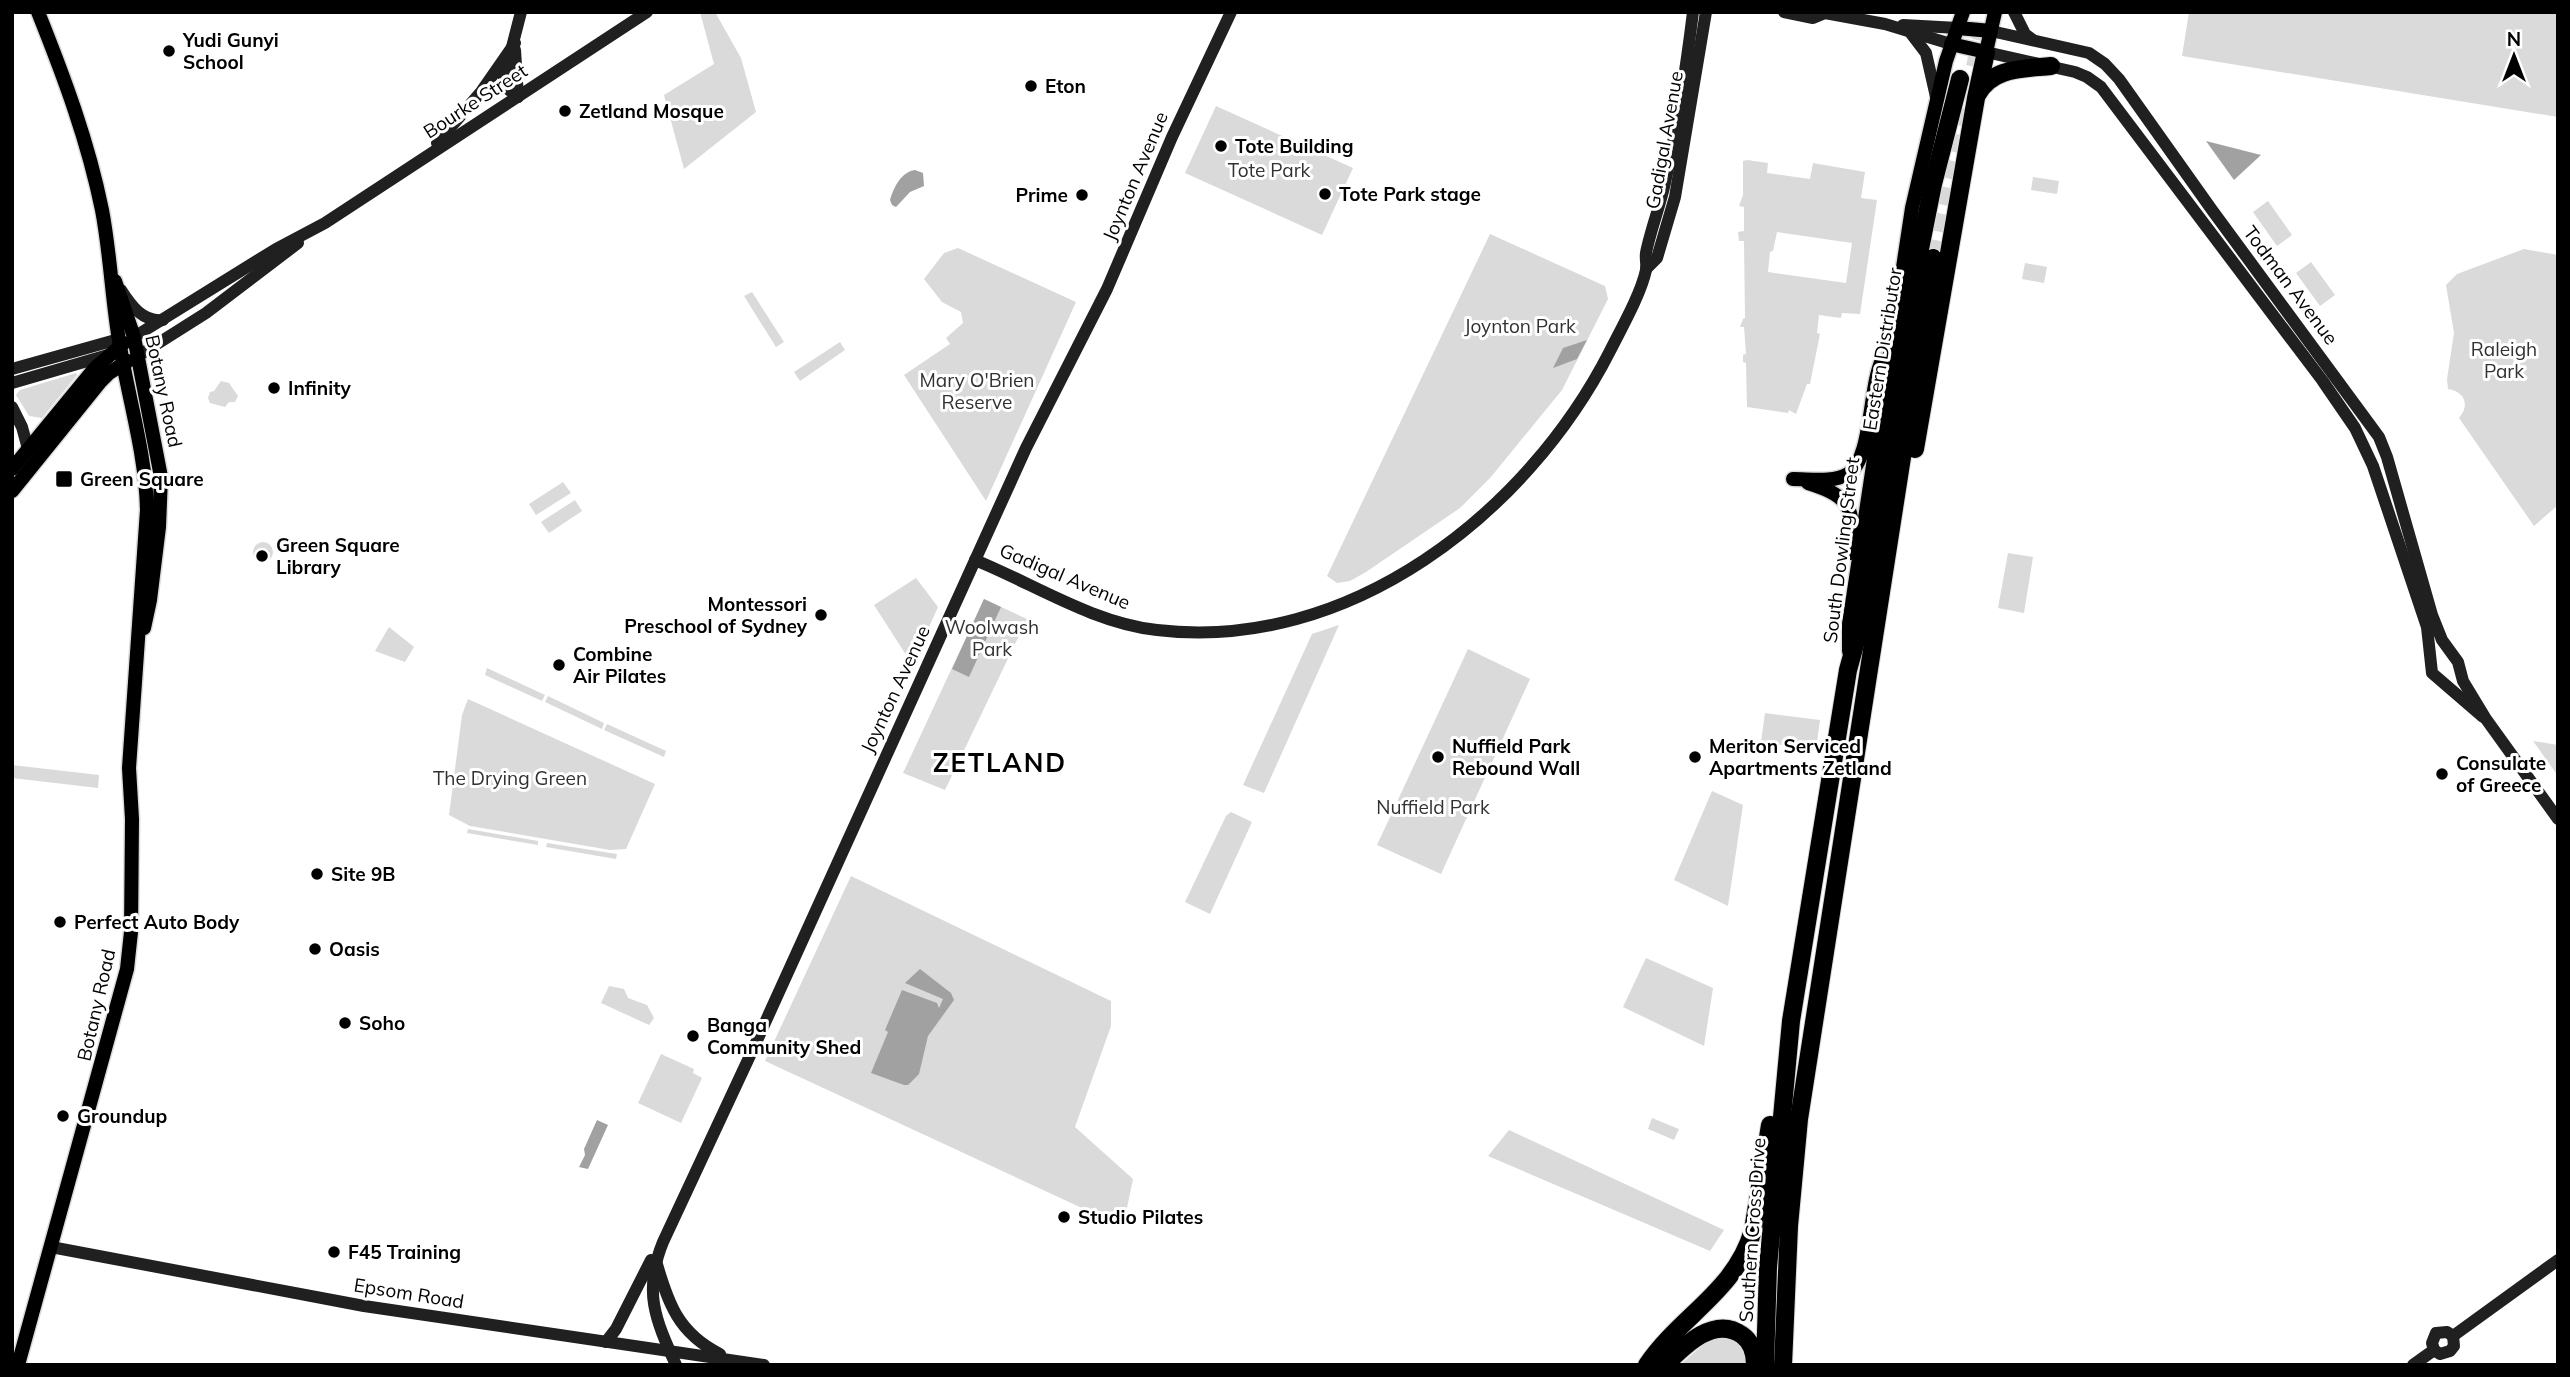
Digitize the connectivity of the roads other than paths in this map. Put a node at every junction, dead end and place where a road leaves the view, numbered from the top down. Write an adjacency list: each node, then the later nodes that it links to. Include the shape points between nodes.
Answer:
1 (38, 12): 29 (main road, Botany Road, via 79,117 102,208)
2 (521, 12): 17 (street)
3 (647, 12): 22 (street, Bourke Street)
4 (1231, 12): 45 (street, Joynton Avenue, via 1104,296)
5 (1693, 12): 28 (street, Gadigal Avenue, via 1667,177)
6 (1706, 12): 28 (street, Gadigal Avenue, via 1672,208 1657,258)
7 (1784, 12): 11 (street, via 1813,18)
8 (1963, 12): 13 (main road, South Dowling Street)
9 (1995, 12): 15 (main road)
10 (2014, 12): 16 (street)
11 (1824, 13): 12 (street)
12 (1885, 24): 13 (street); 14 (street)
13 (1958, 28): 15 (main road); 18 (main road, South Dowling Street)
14 (1909, 31): 18 (street); 23 (street, via 1927,56)
15 (1991, 32): 16 (street, Todman Avenue); 19 (main road)
16 (2033, 40): 39 (street, Todman Avenue, via 2089,53 2113,72)
17 (514, 43): 22 (street); 25 (street, via 481,92)
18 (1951, 44): 19 (main road); 23 (main road, South Dowling Street)
19 (1986, 52): 20 (street, Todman Avenue); 24 (highway)
20 (2051, 66): 24 (highway, via 2006,71 1985,85); 37 (street, Todman Avenue, via 2087,76 2101,87)
21 (1960, 79): 50 (highway, Eastern Distributor, via 1920,249 1862,618)
22 (518, 97): 25 (street, Bourke Street)
23 (1936, 98): 32 (main road, South Dowling Street, via 1912,208)
24 (1976, 98): 53 (highway, via 1889,605)
25 (422, 159): 26 (street, Bourke Street)
26 (325, 222): 30 (street, Bourke Street); 34 (street, Bourke Street, via 206,313)
27 (1933, 258): 53 (highway, Eastern Distributor)
28 (1646, 269): 45 (street, Gadigal Avenue, via 1620,332 1581,402 1496,503 1439,551 1324,611 1243,630 1203,634 1155,630 1075,606)
29 (112, 274): 30 (street, via 138,312 151,320); 31 (main road, Botany Road); 33 (main road, Botany Road)
30 (164, 320): 31 (street, Bourke Street)
31 (134, 337): 33 (main road); 34 (main road, Botany Road)
32 (1890, 346): 46 (main road, South Dowling Street); 46 (main road, via 1875,378 1856,467 1836,478 1793,479 1834,492 1850,511)
33 (118, 352): 34 (main road); 35 (street); 36 (street); 40 (main road); 42 (main road, via 100,382); 47 (main road, Botany Road, via 147,493)
34 (138, 356): 47 (main road, Botany Road, via 162,493 150,600)
35 (12, 369)
36 (12, 383)
37 (2334, 397): 39 (street, via 2359,422); 43 (street, Todman Avenue, via 2361,439)
38 (12, 407): 40 (street)
39 (2373, 428): 43 (street, via 2370,440); 48 (street, Todman Avenue, via 2387,457 2432,615)
40 (28, 449): 42 (main road, via 28,463)
41 (12, 453): 42 (street)
42 (16, 470): 44 (main road)
43 (2377, 480): 49 (street, Todman Avenue, via 2427,627)
44 (12, 491)
45 (975, 560): 57 (street, Joynton Avenue)
46 (1849, 624): 50 (main road, South Dowling Street)
47 (139, 643): 58 (main road, Botany Road, via 129,768 131,932 127,969)
48 (2457, 662): 49 (street, via 2440,656); 51 (street, via 2459,672 2454,680); 52 (street, Todman Avenue)
49 (2432, 668): 51 (street, via 2435,677)
50 (1848, 670): 55 (highway, South Dowling Street)
51 (2444, 682): 52 (street, Todman Avenue)
52 (2486, 719): 54 (street, Todman Avenue)
53 (1857, 754): 71 (highway, Southern Cross Drive, via 1799,1119 1788,1226)
54 (2558, 819)
55 (1806, 937): 56 (highway, South Dowling Street); 67 (highway, via 1749,1245 1726,1284 1678,1328)
56 (1782, 1099): 70 (highway, Southern Cross Drive)
57 (663, 1242): 59 (street, Joynton Avenue); 61 (street)
58 (51, 1247): 61 (street, Epsom Road, via 364,1306); 64 (main road, Botany Road)
59 (656, 1260): 62 (street, Joynton Avenue, via 653,1306); 63 (street, via 669,1304 679,1320)
60 (2558, 1260): 72 (street, via 2453,1336 2436,1333 2434,1350)
61 (606, 1342): 62 (street, Epsom Road)
62 (670, 1350): 63 (street, Epsom Road); 65 (street, Joynton Avenue)
63 (725, 1362): 66 (street, Epsom Road)
64 (18, 1365)
65 (676, 1365)
66 (764, 1365)
67 (1647, 1365)
68 (1664, 1365): 69 (highway, via 1695,1338 1720,1328 1741,1333 1748,1340)
69 (1755, 1365)
70 (1765, 1365)
71 (1783, 1365)
72 (2413, 1365)

